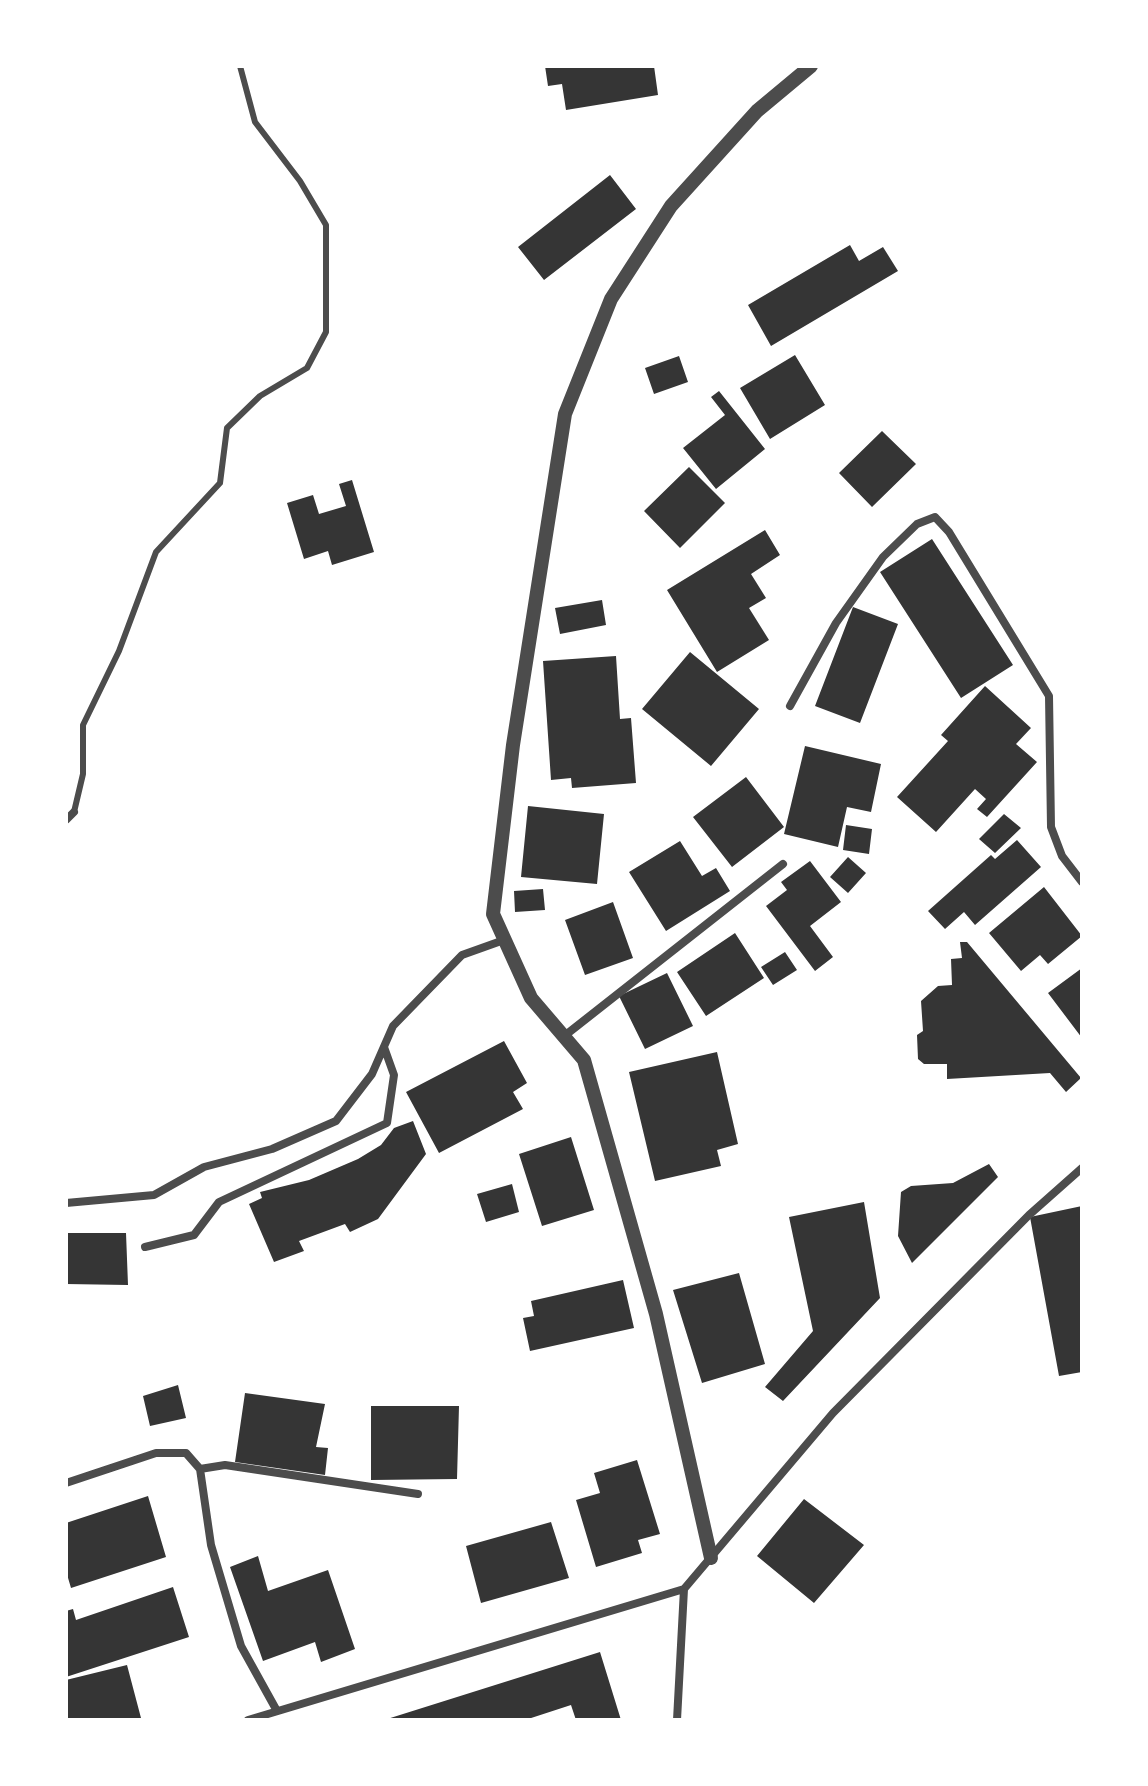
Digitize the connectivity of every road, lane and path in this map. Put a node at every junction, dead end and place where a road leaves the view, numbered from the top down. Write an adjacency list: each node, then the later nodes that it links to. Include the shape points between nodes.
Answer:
1 (240, 66): 4 (lane, via 255,122 326,225 326,332 307,368 260,396 227,428 220,483 156,552 119,651 83,725 83,774)
2 (811, 66): 8 (street, via 757,111 671,206 611,299 565,414 515,730 493,914)
3 (790, 706): 7 (street, via 836,623 883,557 917,524 935,517 1049,696 1051,827 1062,856)
4 (74, 812): 5 (street)
5 (66, 820)
6 (783, 864): 9 (street)
7 (1082, 882)
8 (504, 940): 9 (street, via 531,998); 10 (street, via 462,955 393,1026)
9 (563, 1037): 17 (street, via 584,1060 652,1299)
10 (384, 1046): 12 (street, via 372,1074 336,1121 272,1149 204,1167 154,1195); 13 (street, via 394,1075 387,1123 219,1202 194,1235)
11 (1082, 1168): 17 (street, via 833,1413)
12 (66, 1203)
13 (145, 1247)
14 (200, 1469): 15 (street, via 186,1453 156,1453); 16 (street, via 225,1465); 19 (street, via 211,1545 241,1646)
15 (66, 1483)
16 (418, 1494)
17 (711, 1558): 18 (street)
18 (684, 1589): 19 (street); 21 (street)
19 (277, 1711): 20 (street)
20 (248, 1720)
21 (677, 1720)

